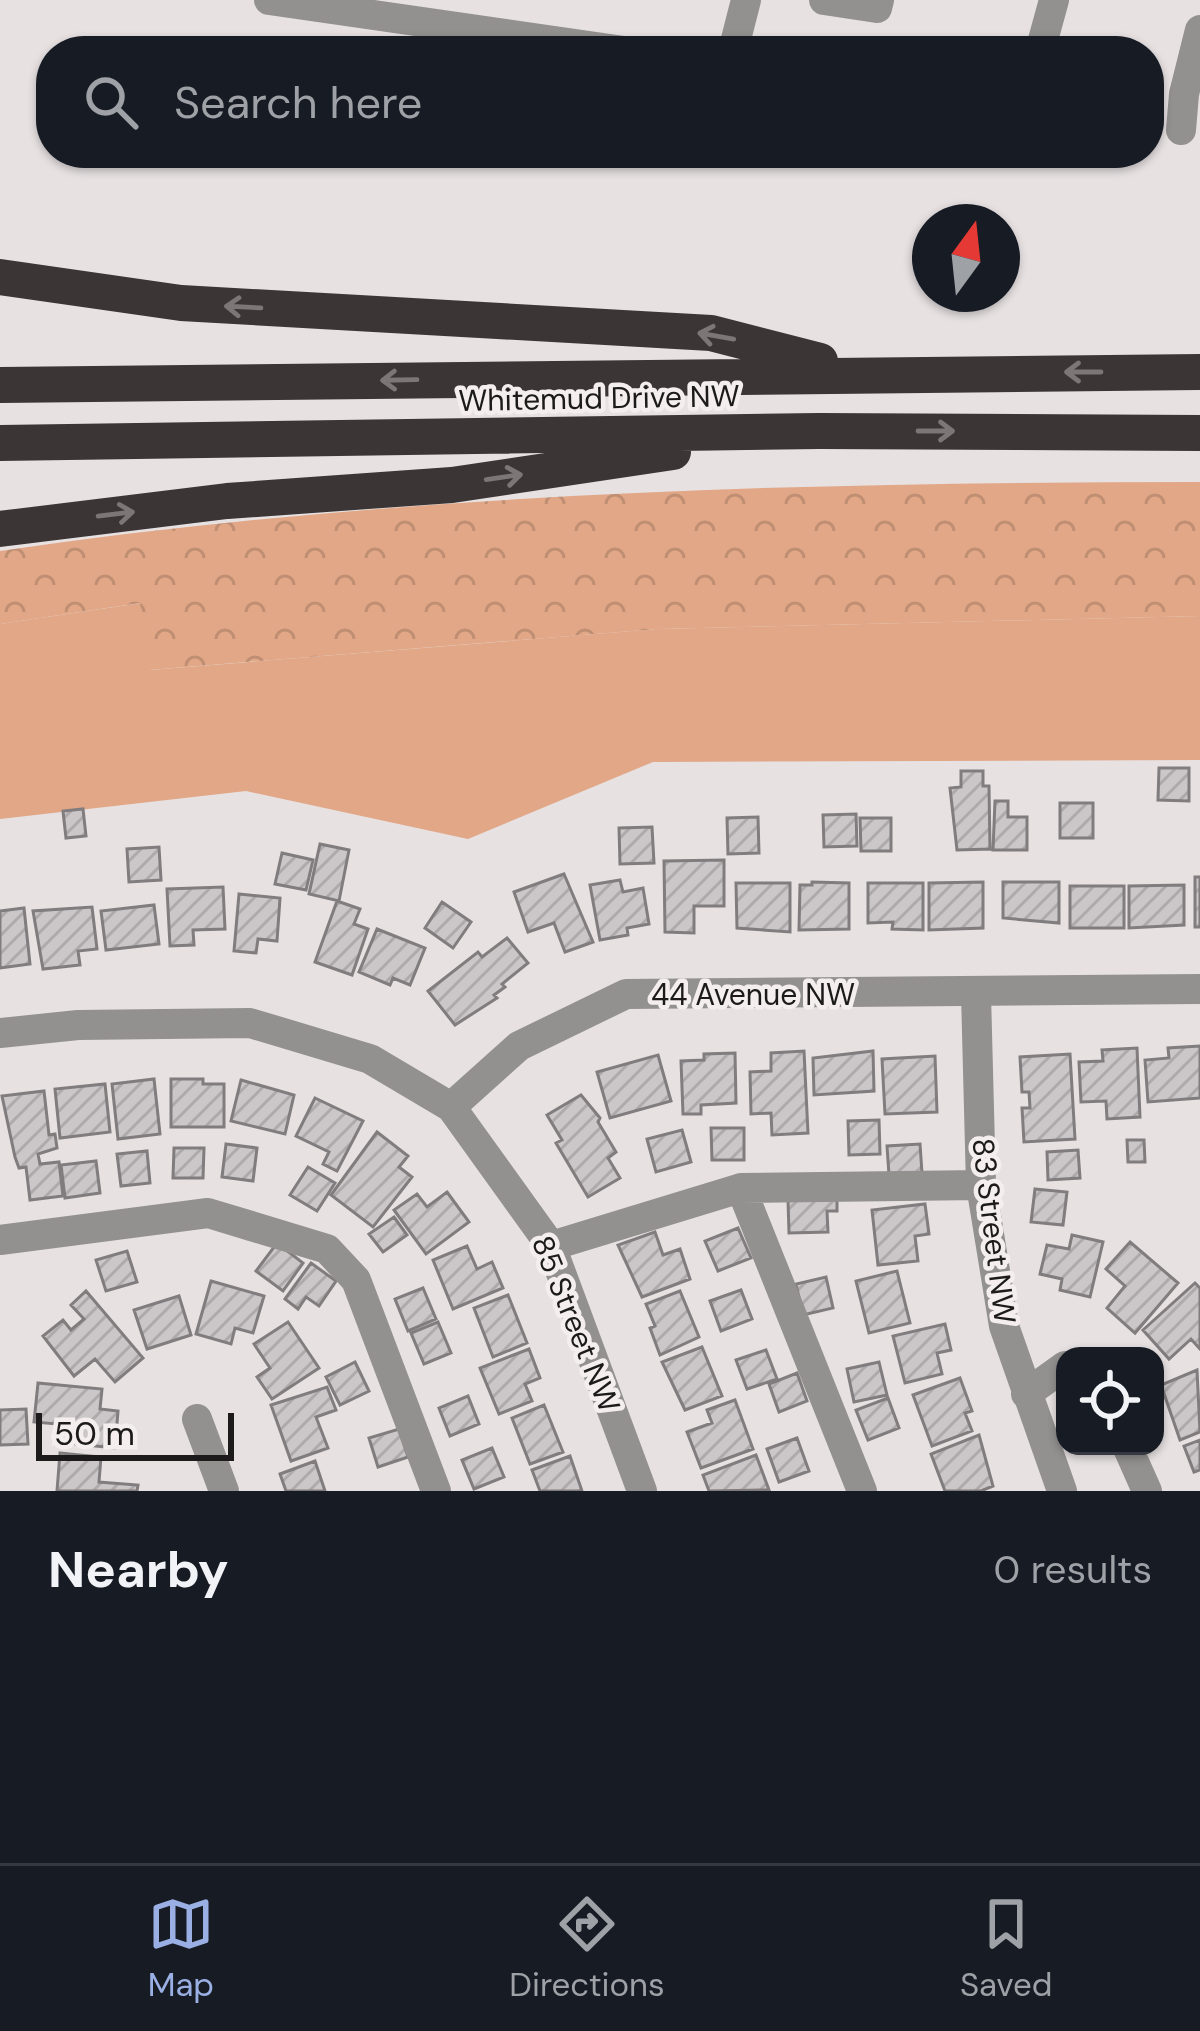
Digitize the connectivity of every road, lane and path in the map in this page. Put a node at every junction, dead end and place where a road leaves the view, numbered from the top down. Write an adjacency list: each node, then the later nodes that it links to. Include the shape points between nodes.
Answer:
1 (269, 0): 6 (street)
2 (746, 0): 9 (street)
3 (824, 0): 4 (street, via 877,8)
4 (879, 0)
5 (1054, 0): 10 (street)
6 (452, 13): 8 (street)
7 (1200, 31): 11 (street, via 1184,94)
8 (556, 36)
9 (737, 36)
10 (1044, 36)
11 (1191, 131)
12 (0, 277): 14 (highway, one-way to 12, via 711,333 181,303)
13 (1200, 372): 14 (highway, Whitemud Drive NW, one-way to 14)
14 (870, 374): 15 (highway, Whitemud Drive NW, one-way to 15)
15 (0, 386)
16 (819, 431): 17 (highway, Whitemud Drive NW, one-way to 17); 18 (highway, Whitemud Drive NW); 19 (highway, one-way to 16, via 452,484)
17 (1200, 433)
18 (0, 442)
19 (0, 530)
20 (1200, 989): 21 (street, 44 Avenue NW)
21 (976, 994): 23 (street, 44 Avenue NW, via 626,994 519,1046); 24 (street, 83 Street NW)
22 (0, 1034): 23 (street, via 250,1023 370,1059)
23 (451, 1107): 27 (street, 85 Street NW)
24 (981, 1185): 25 (street); 29 (street, 83 Street NW, via 1004,1326)
25 (741, 1188): 27 (street); 35 (street)
26 (0, 1240): 33 (street, via 208,1213 327,1249 356,1280)
27 (551, 1246): 34 (street, 85 Street NW)
28 (1056, 1372): 29 (street)
29 (1026, 1394): 36 (street, 83 Street NW)
30 (197, 1418): 32 (street)
31 (1131, 1455): 37 (street)
32 (224, 1491)
33 (436, 1491)
34 (643, 1491)
35 (862, 1491)
36 (1062, 1491)
37 (1147, 1491)

